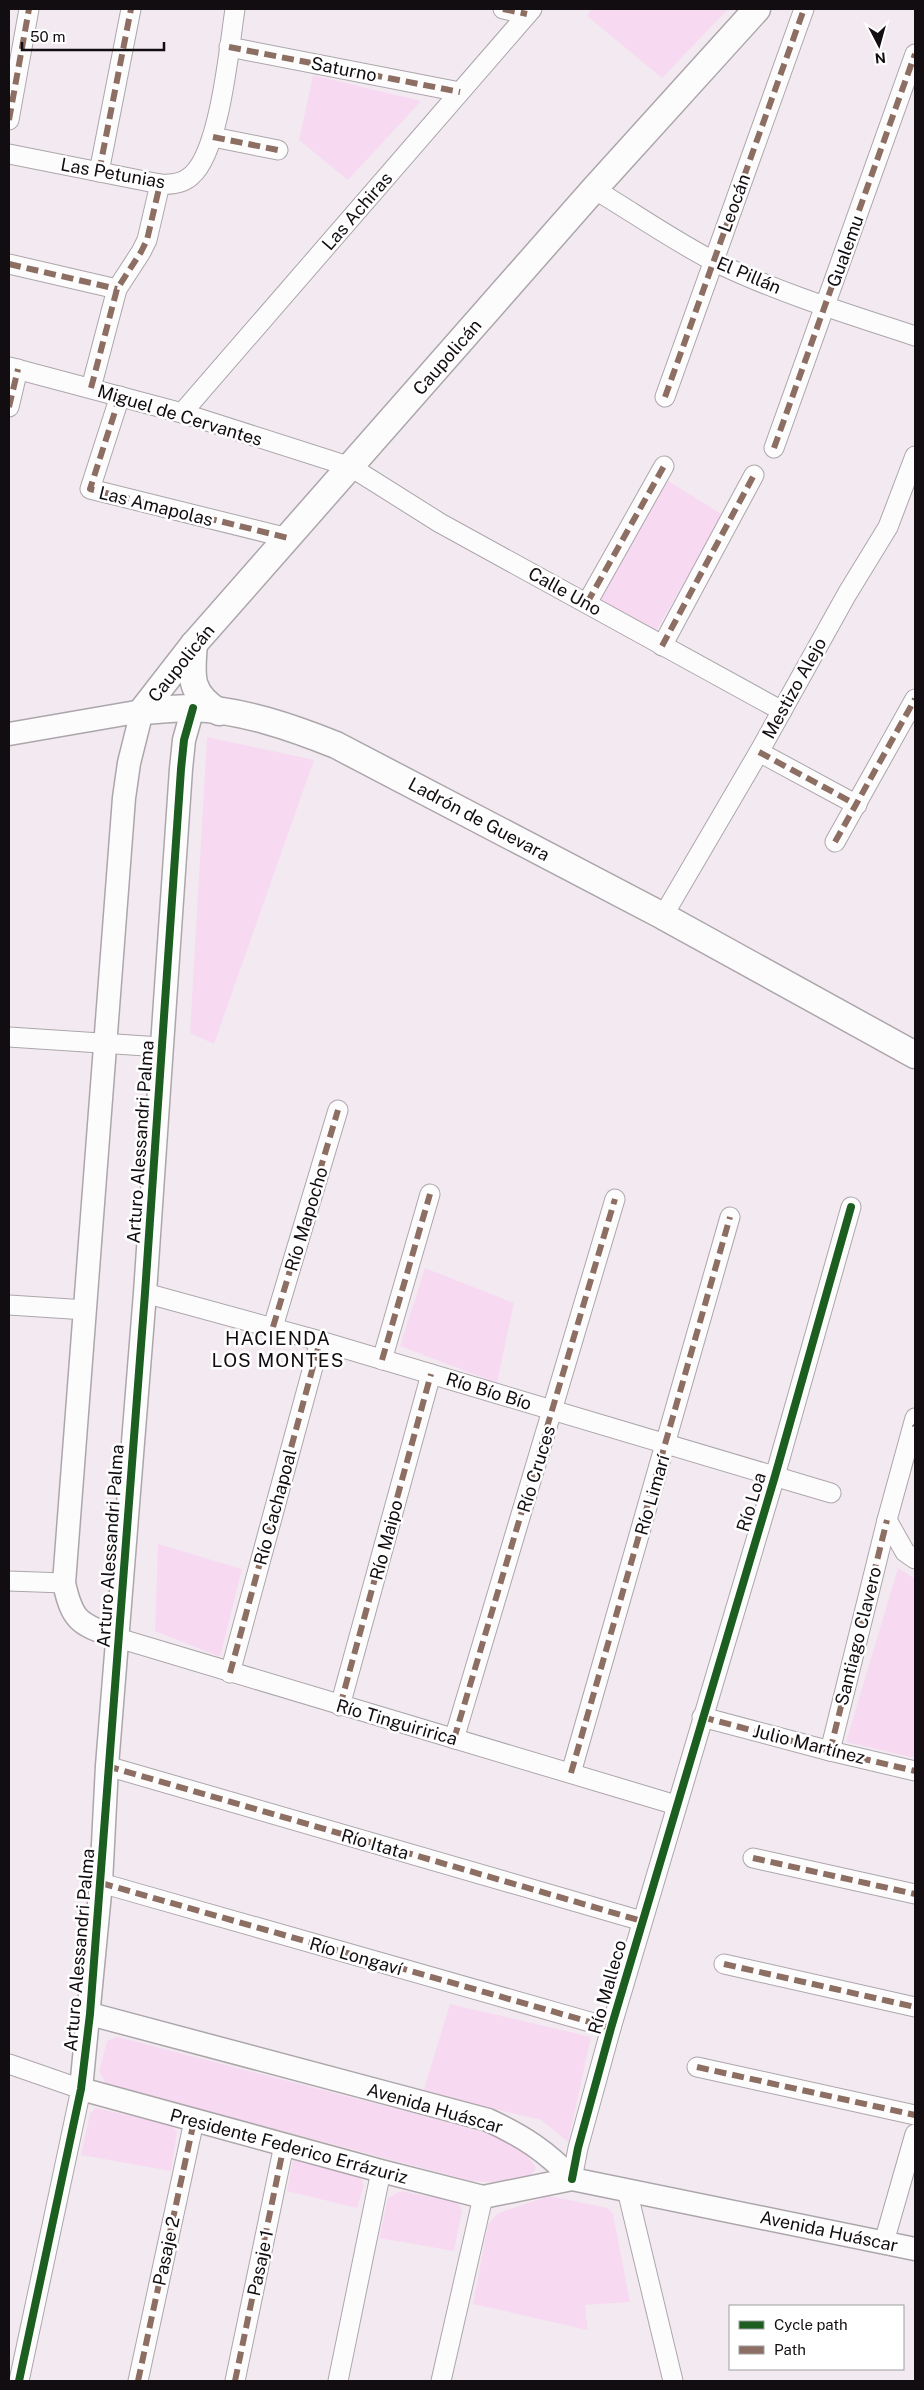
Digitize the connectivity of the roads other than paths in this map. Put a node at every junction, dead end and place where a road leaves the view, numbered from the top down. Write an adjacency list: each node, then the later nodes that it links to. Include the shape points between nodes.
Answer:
1 (29, 9): 11 (street)
2 (131, 9): 15 (street)
3 (235, 9): 8 (street, Las Petunias)
4 (503, 9): 7 (street)
5 (757, 9): 17 (main road, Caupolicán)
6 (804, 9): 18 (street, Leocán)
7 (530, 11): 10 (street, Las Achiras)
8 (229, 46): 10 (street, Saturno); 12 (street, Las Petunias)
9 (915, 54): 21 (street, Gualemu)
10 (460, 92): 28 (street, Las Achiras)
11 (9, 120)
12 (213, 137): 13 (street); 16 (street, Las Petunias, via 193,175 178,184)
13 (278, 150)
14 (9, 154): 15 (street, Las Petunias)
15 (99, 172): 16 (street, Las Petunias)
16 (160, 184): 20 (street, via 142,252)
17 (594, 189): 18 (street, El Pillán); 32 (main road, Caupolicán)
18 (714, 261): 21 (street, El Pillán); 26 (street, Leocán)
19 (9, 264): 20 (street)
20 (117, 289): 24 (street)
21 (825, 306): 22 (street, El Pillán); 29 (street, Gualemu)
22 (915, 336)
23 (13, 368): 24 (street, Miguel de Cervantes); 27 (street)
24 (91, 388): 25 (street, Miguel de Cervantes)
25 (120, 396): 28 (street, Miguel de Cervantes); 34 (street, Las Amapolas, via 90,489)
26 (665, 397)
27 (9, 407)
28 (182, 413): 32 (street, Miguel de Cervantes)
29 (774, 448)
30 (915, 456): 41 (street, Mestizo Alejo, via 888,527)
31 (664, 466): 35 (street)
32 (350, 467): 34 (main road, Caupolicán); 35 (street, Calle Uno, via 440,523)
33 (754, 475): 37 (street)
34 (288, 538): 36 (main road, Caupolicán)
35 (588, 603): 37 (street, Calle Uno)
36 (194, 644): 40 (main road, Caupolicán); 42 (main road, via 191,672 194,687 203,702)
37 (662, 646): 41 (street, Calle Uno)
38 (915, 699): 45 (street)
39 (192, 708): 40 (main road, Ladrón de Guevara); 42 (main road, Ladrón de Guevara); 50 (street, Arturo Alessandri Palma, via 180,769)
40 (142, 711): 43 (street, Ladrón de Guevara); 49 (street, Arturo Alessandri Palma, via 124,798)
41 (782, 711): 44 (street, Mestizo Alejo)
42 (219, 712): 47 (main road, Ladrón de Guevara, via 282,724 336,745)
43 (9, 734)
44 (759, 752): 45 (street); 47 (street, Mestizo Alejo)
45 (857, 805): 46 (street)
46 (835, 842)
47 (663, 916): 51 (main road, Ladrón de Guevara)
48 (9, 1037): 49 (street)
49 (105, 1044): 50 (street); 59 (street, Arturo Alessandri Palma)
50 (161, 1048): 57 (street, Arturo Alessandri Palma)
51 (915, 1055)
52 (338, 1110): 60 (street, Río Mapocho)
53 (430, 1194): 62 (street)
54 (615, 1199): 64 (street, Río Cruces)
55 (850, 1208): 67 (street, Río Loa)
56 (730, 1217): 66 (street, Río Limarí)
57 (145, 1293): 60 (street, Río Bío Bío); 73 (street, Arturo Alessandri Palma)
58 (9, 1305): 59 (street)
59 (86, 1310): 72 (street, Arturo Alessandri Palma)
60 (273, 1328): 61 (street, Río Bío Bío)
61 (320, 1341): 62 (street, Río Bío Bío); 74 (street, Río Cachapoal)
62 (382, 1360): 63 (street, Río Bío Bío)
63 (431, 1374): 64 (street, Río Bío Bío); 75 (street, Río Maipo)
64 (554, 1411): 66 (street, Río Bío Bío); 77 (street, Río Cruces)
65 (915, 1422): 69 (street, Santiago Clavero)
66 (666, 1444): 67 (street, Río Bío Bío); 81 (street, Río Limarí)
67 (775, 1476): 68 (street, Río Bío Bío); 76 (street, Río Loa)
68 (831, 1493)
69 (887, 1520): 70 (street, via 905,1552); 78 (street, Santiago Clavero)
70 (915, 1559)
71 (9, 1581): 72 (street)
72 (64, 1583): 73 (street, Arturo Alessandri Palma, via 76,1618 87,1627)
73 (118, 1638): 74 (street, Río Tinguiririca); 79 (street, Arturo Alessandri Palma)
74 (230, 1673): 75 (street, Río Tinguiririca)
75 (340, 1706): 77 (street, Río Tinguiririca)
76 (702, 1717): 78 (street, Julio Martínez); 82 (street, Río Loa)
77 (454, 1739): 81 (street, Río Tinguiririca)
78 (830, 1751): 80 (street, Julio Martínez)
79 (107, 1766): 84 (street, Arturo Alessandri Palma); 86 (street, Río Itata)
80 (915, 1770)
81 (571, 1773): 82 (street, Río Tinguiririca)
82 (676, 1805): 86 (street, Río Malleco)
83 (753, 1858): 85 (street)
84 (101, 1883): 89 (street, Arturo Alessandri Palma); 90 (street, Río Longaví)
85 (915, 1894)
86 (642, 1921): 90 (street, Río Malleco)
87 (724, 1964): 88 (street)
88 (915, 2007)
89 (90, 2014): 93 (street, Arturo Alessandri Palma); 99 (street, Avenida Huáscar, via 488,2120 527,2140 554,2159)
90 (610, 2028): 99 (street, Río Malleco)
91 (9, 2064): 93 (street, Presidente Federico Errázuriz)
92 (697, 2067): 94 (street)
93 (81, 2089): 95 (street, Presidente Federico Errázuriz); 104 (street, Arturo Alessandri Palma)
94 (915, 2115)
95 (194, 2121): 97 (street, Presidente Federico Errázuriz); 105 (street, Pasaje 2)
96 (915, 2134): 102 (street)
97 (284, 2145): 98 (street, Presidente Federico Errázuriz); 106 (street, Pasaje 1)
98 (381, 2171): 101 (street, Presidente Federico Errázuriz); 107 (street)
99 (572, 2179): 100 (street, Avenida Huáscar); 101 (street, Presidente Federico Errázuriz)
100 (627, 2190): 102 (street, Avenida Huáscar); 109 (street)
101 (483, 2197): 108 (street)
102 (884, 2242): 103 (street, Avenida Huáscar)
103 (915, 2249)
104 (19, 2381)
105 (138, 2381)
106 (235, 2381)
107 (338, 2381)
108 (441, 2381)
109 (673, 2381)

